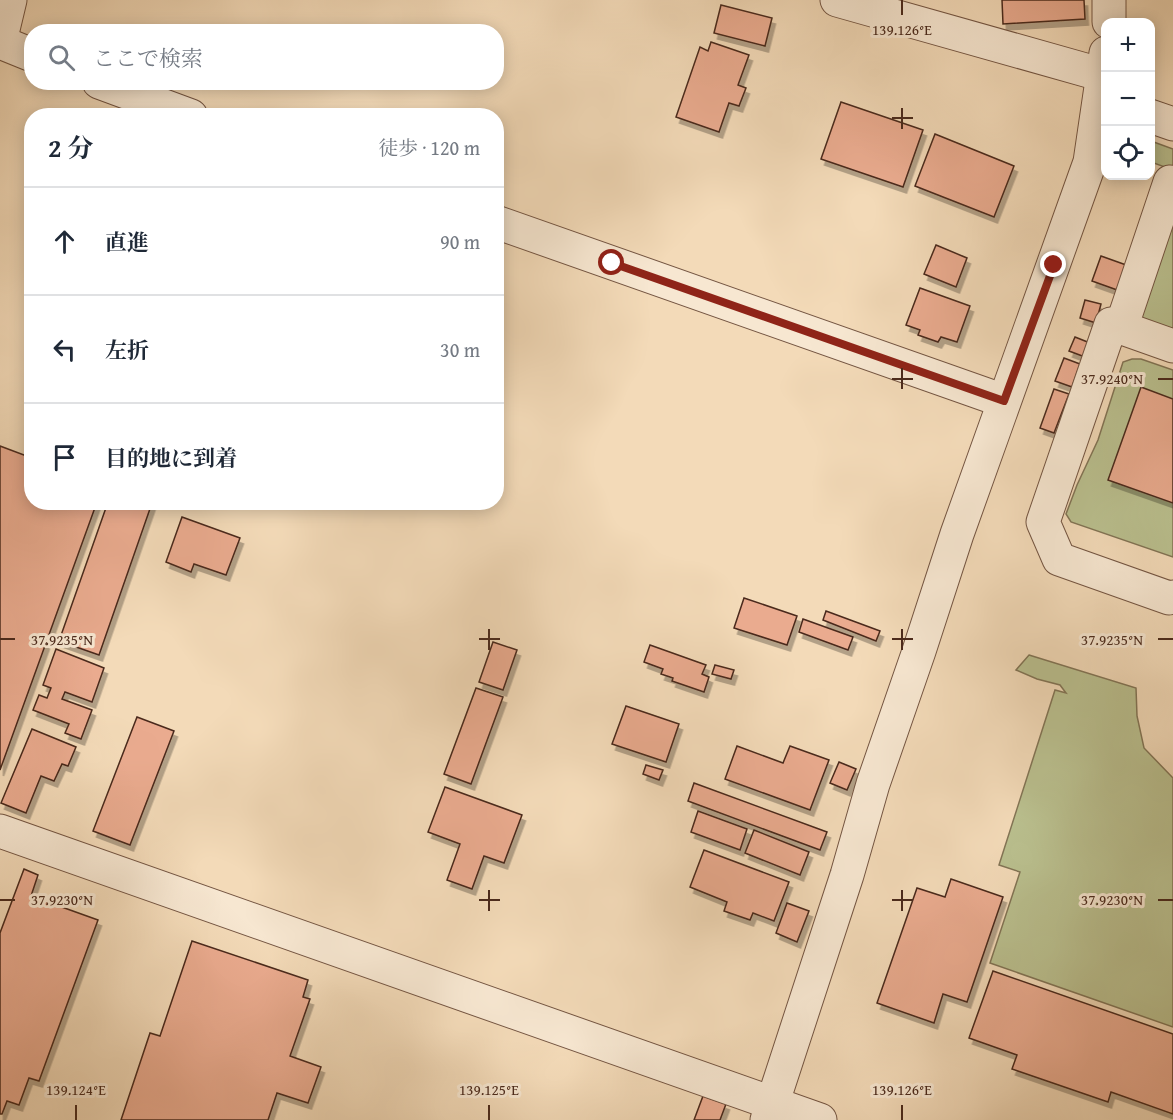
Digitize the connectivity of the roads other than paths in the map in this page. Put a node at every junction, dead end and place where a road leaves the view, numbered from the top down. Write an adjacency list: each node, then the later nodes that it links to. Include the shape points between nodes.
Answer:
1 (10, 0): 5 (street)
2 (837, 0): 7 (street)
3 (1109, 0): 4 (street)
4 (1109, 18)
5 (0, 42): 6 (street)
6 (24, 52)
7 (1101, 81)
8 (121, 90): 10 (street)
9 (1101, 94): 17 (street, via 1090,162)
10 (169, 108)
11 (1155, 118): 12 (street)
12 (1173, 124)
13 (1170, 182): 15 (street)
14 (504, 225): 17 (street)
15 (1121, 328): 16 (street); 18 (street, via 1111,324 1042,522 1059,559)
16 (1173, 346)
17 (1004, 401): 20 (street, via 873,784)
18 (1173, 597)
19 (0, 831): 20 (street)
20 (770, 1111): 21 (street)
21 (820, 1120)

